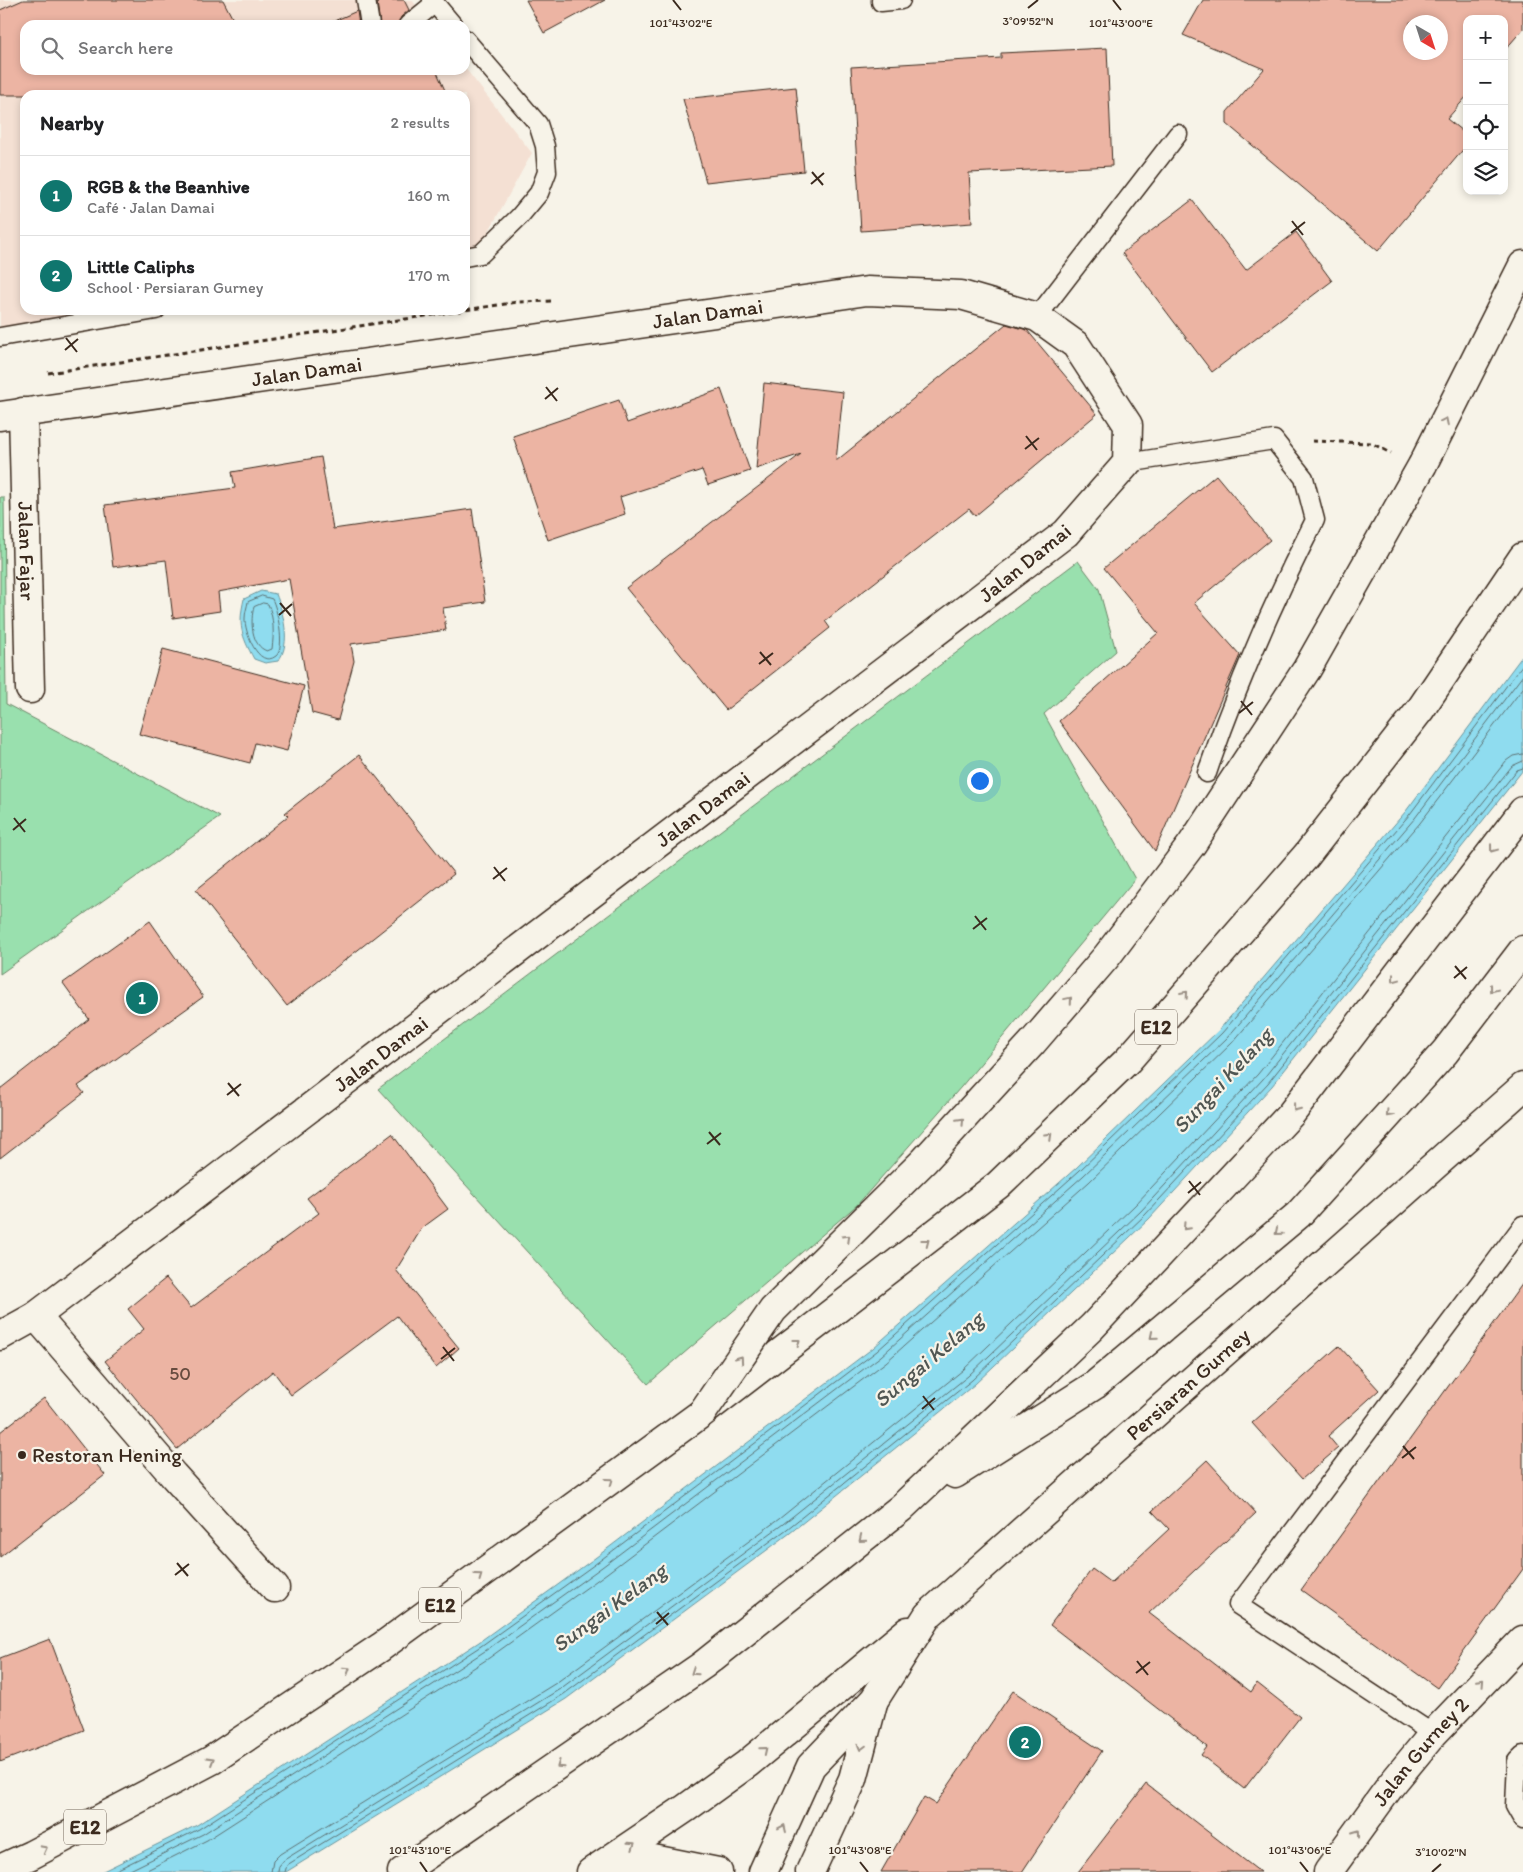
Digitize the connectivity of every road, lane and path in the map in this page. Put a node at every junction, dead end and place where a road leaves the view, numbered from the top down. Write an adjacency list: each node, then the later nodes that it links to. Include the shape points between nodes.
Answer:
1 (366, 0): 5 (lane)
2 (881, 0): 3 (lane)
3 (901, 0)
4 (433, 2): 6 (lane); 7 (lane)
5 (369, 20)
6 (413, 20)
7 (449, 20)
8 (470, 45): 10 (lane, via 538,124 545,146 547,172 539,192 519,217 481,254)
9 (1178, 134): 13 (lane)
10 (470, 256)
11 (1523, 265): 26 (main road, one-way to 11, bridge, via 773,1310 924,1161 1034,1042 1106,956 1192,844 1308,669 1423,464)
12 (127, 315): 14 (lane)
13 (1037, 317): 15 (main road, Jalan Damai, via 961,295 867,291); 16 (main road, Jalan Damai, via 1076,345 1128,425)
14 (0, 337)
15 (11, 414): 18 (main road, Jalan Fajar)
16 (1127, 463): 19 (lane, via 1274,440 1307,486 1315,520 1278,592 1231,703); 24 (main road, Jalan Damai, via 1066,533)
17 (1523, 557): 26 (main road, E12, one-way to 17, via 998,1185 1128,1060 1306,856 1420,710)
18 (30, 689)
19 (1208, 773)
20 (1523, 811): 27 (main road, one-way to 27, via 1291,1114 1092,1327)
21 (1523, 950): 27 (main road, one-way to 27, via 1445,1052 1298,1215 1095,1385)
22 (1523, 1087): 29 (main road, Persiaran Gurney)
23 (1523, 1225): 32 (lane, via 1238,1605)
24 (36, 1316): 25 (main road, Jalan Damai); 28 (main road)
25 (0, 1336)
26 (702, 1413): 35 (main road, E12, one-way to 26, via 220,1754 381,1647)
27 (901, 1508): 36 (main road, one-way to 36, via 703,1665)
28 (276, 1588)
29 (928, 1615): 31 (main road, Persiaran Gurney); 37 (main road, one-way to 29, via 747,1764)
30 (1523, 1640): 32 (main road, Jalan Gurney 2, one-way to 30)
31 (874, 1700): 40 (main road, one-way to 31, via 811,1766); 41 (main road, one-way to 41, via 853,1779)
32 (1433, 1734): 42 (main road, Jalan Gurney 2, one-way to 32, via 1391,1784)
33 (1523, 1755): 34 (lane, via 1517,1761 1515,1806)
34 (1523, 1820)
35 (0, 1869)
36 (402, 1872)
37 (591, 1872)
38 (624, 1872): 39 (main road, via 648,1858)
39 (718, 1872)
40 (763, 1872)
41 (810, 1872)
42 (1328, 1872)

